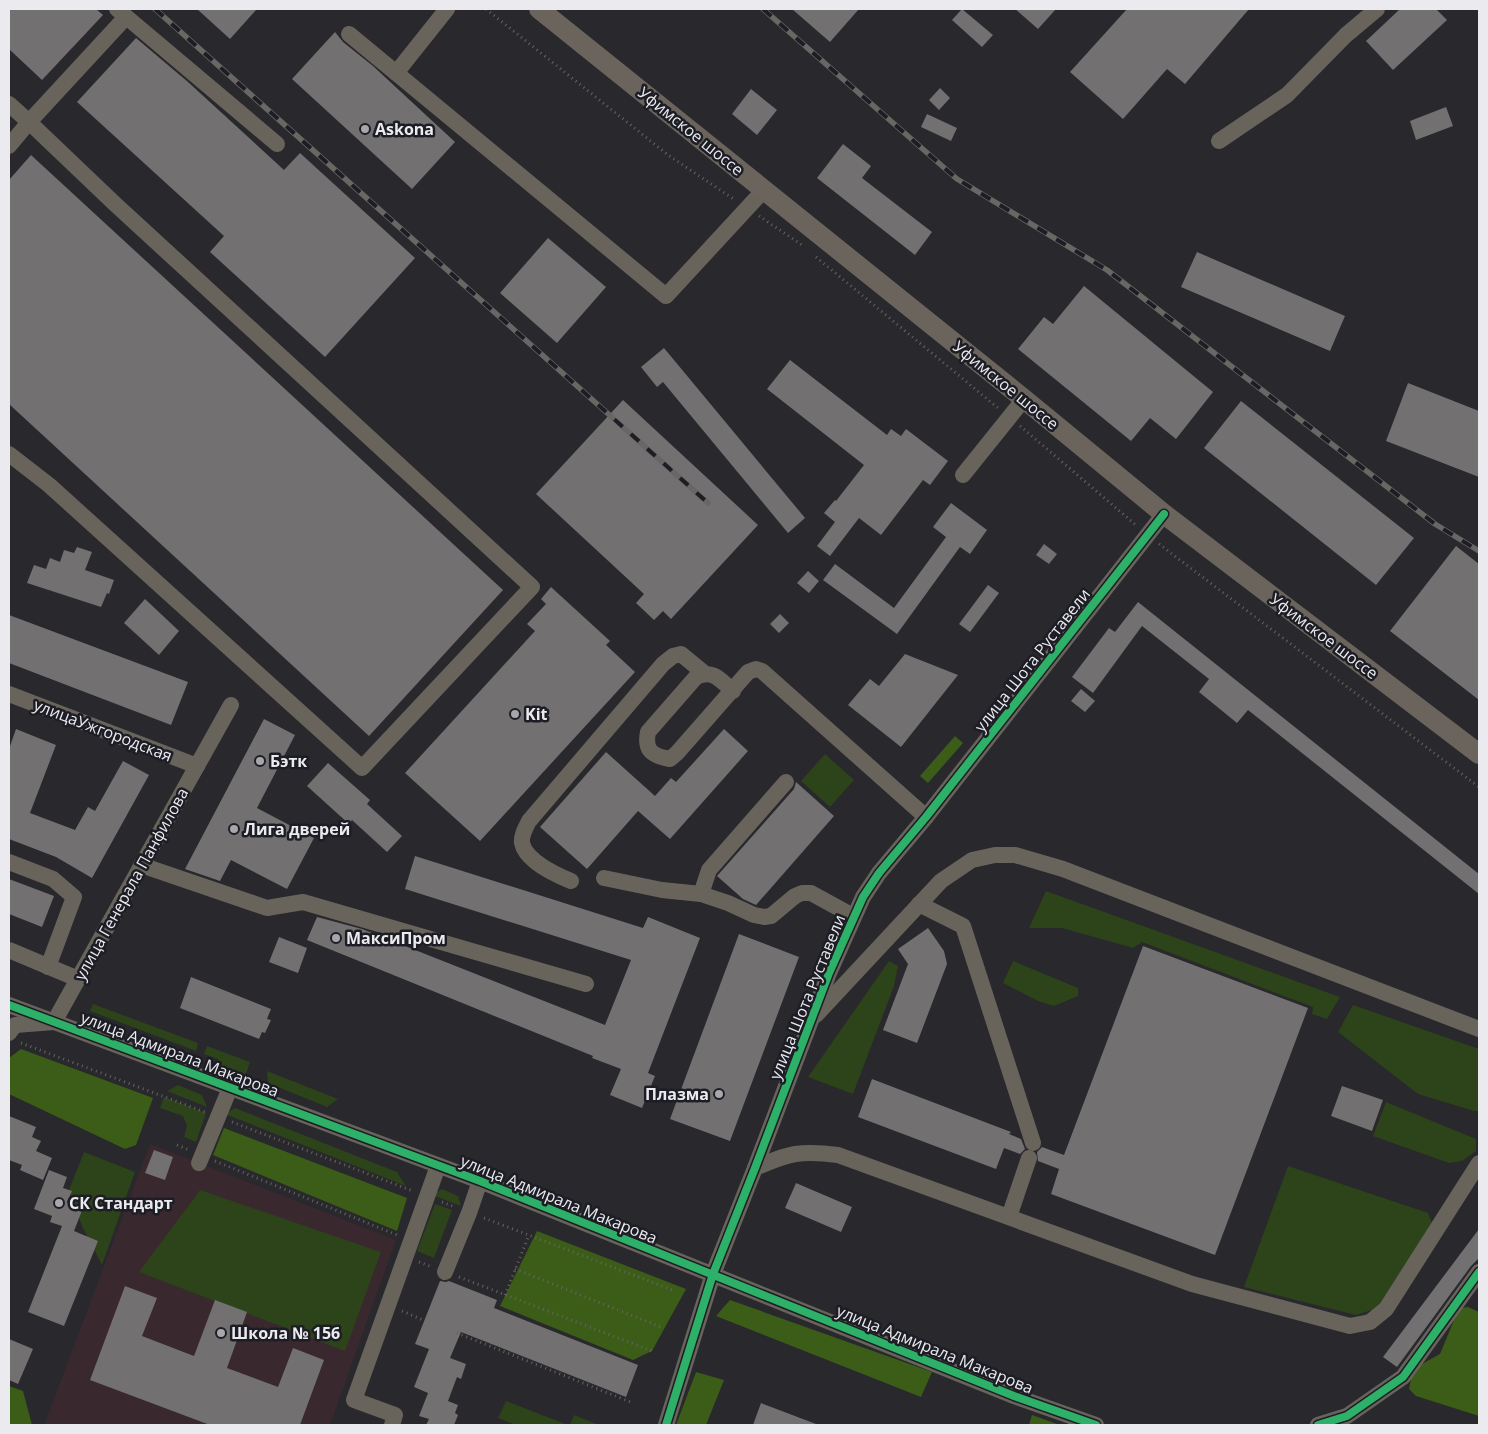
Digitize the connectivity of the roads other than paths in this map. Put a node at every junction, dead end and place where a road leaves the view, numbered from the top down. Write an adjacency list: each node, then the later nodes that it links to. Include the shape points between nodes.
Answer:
1 (447, 9): 6 (street)
2 (538, 9): 12 (main road, Уфимское шоссе)
3 (1377, 9): 9 (street, via 1346,35 1287,95)
4 (122, 13): 8 (street); 10 (street)
5 (349, 34): 6 (street)
6 (396, 73): 12 (street, via 666,296)
7 (9, 104): 8 (street)
8 (29, 122): 11 (street); 14 (street, via 532,587 362,768 57,492)
9 (1219, 141)
10 (277, 144)
11 (9, 146)
12 (764, 190): 13 (main road, Уфимское шоссе)
13 (1024, 399): 15 (street); 16 (main road, Уфимское шоссе)
14 (9, 454)
15 (963, 475)
16 (1164, 514): 21 (main road, Уфимское шоссе); 24 (street, улица Шота Руставели)
17 (704, 673): 18 (street, via 715,675); 18 (street, via 696,676 648,732 646,742 658,757 670,759 678,754); 28 (street, via 681,654 663,664 529,821 522,843 528,855)
18 (733, 691): 24 (street, via 748,672 762,671)
19 (9, 694): 22 (street, улицаУжгородская)
20 (231, 705): 22 (street, улица Генерала Панфилова)
21 (1479, 754)
22 (197, 766): 26 (street, улица Генерала Панфилова)
23 (786, 782): 29 (street, via 708,870)
24 (926, 817): 31 (street, улица Шота Руставели, via 879,873)
25 (9, 862): 33 (street, via 53,879 74,896)
26 (141, 866): 34 (street, улица Генерала Панфилова); 35 (street, via 267,908 304,902)
27 (604, 878): 29 (street)
28 (571, 881)
29 (701, 894): 31 (street, via 764,917 771,916 802,893 811,893)
30 (919, 904): 37 (street); 39 (street, via 941,881 972,860 1015,855 1063,869); 47 (street, via 963,926 1031,1151)
31 (853, 916): 37 (street, улица Шота Руставели)
32 (9, 950): 33 (street)
33 (48, 966): 34 (street)
34 (78, 978): 38 (street, улица Генерала Панфилова)
35 (586, 984)
36 (9, 1005): 38 (street, улица Адмирала Макарова)
37 (811, 1020): 45 (street, улица Шота Руставели)
38 (54, 1022): 40 (street, via 15,1025); 41 (street, улица Адмирала Макарова)
39 (1479, 1029)
40 (13, 1037)
41 (230, 1088): 42 (street); 44 (street, улица Адмирала Макарова)
42 (200, 1159)
43 (1479, 1163): 47 (street, via 1386,1309 1370,1322 1350,1326 1192,1284)
44 (438, 1166): 46 (street, улица Адмирала Макарова); 52 (street, via 354,1400 395,1415)
45 (755, 1168): 47 (street, via 796,1153 838,1155); 50 (street, улица Шота Руставели)
46 (480, 1181): 48 (street); 50 (street, улица Адмирала Макарова)
47 (1008, 1217)
48 (445, 1272)
49 (1479, 1272): 51 (street, via 1403,1377)
50 (713, 1274): 53 (street, улица Шота Руставели); 54 (street, улица Адмирала Макарова, via 1014,1396)
51 (1353, 1421): 55 (street)
52 (392, 1425)
53 (666, 1425)
54 (1096, 1425)
55 (1318, 1425)

